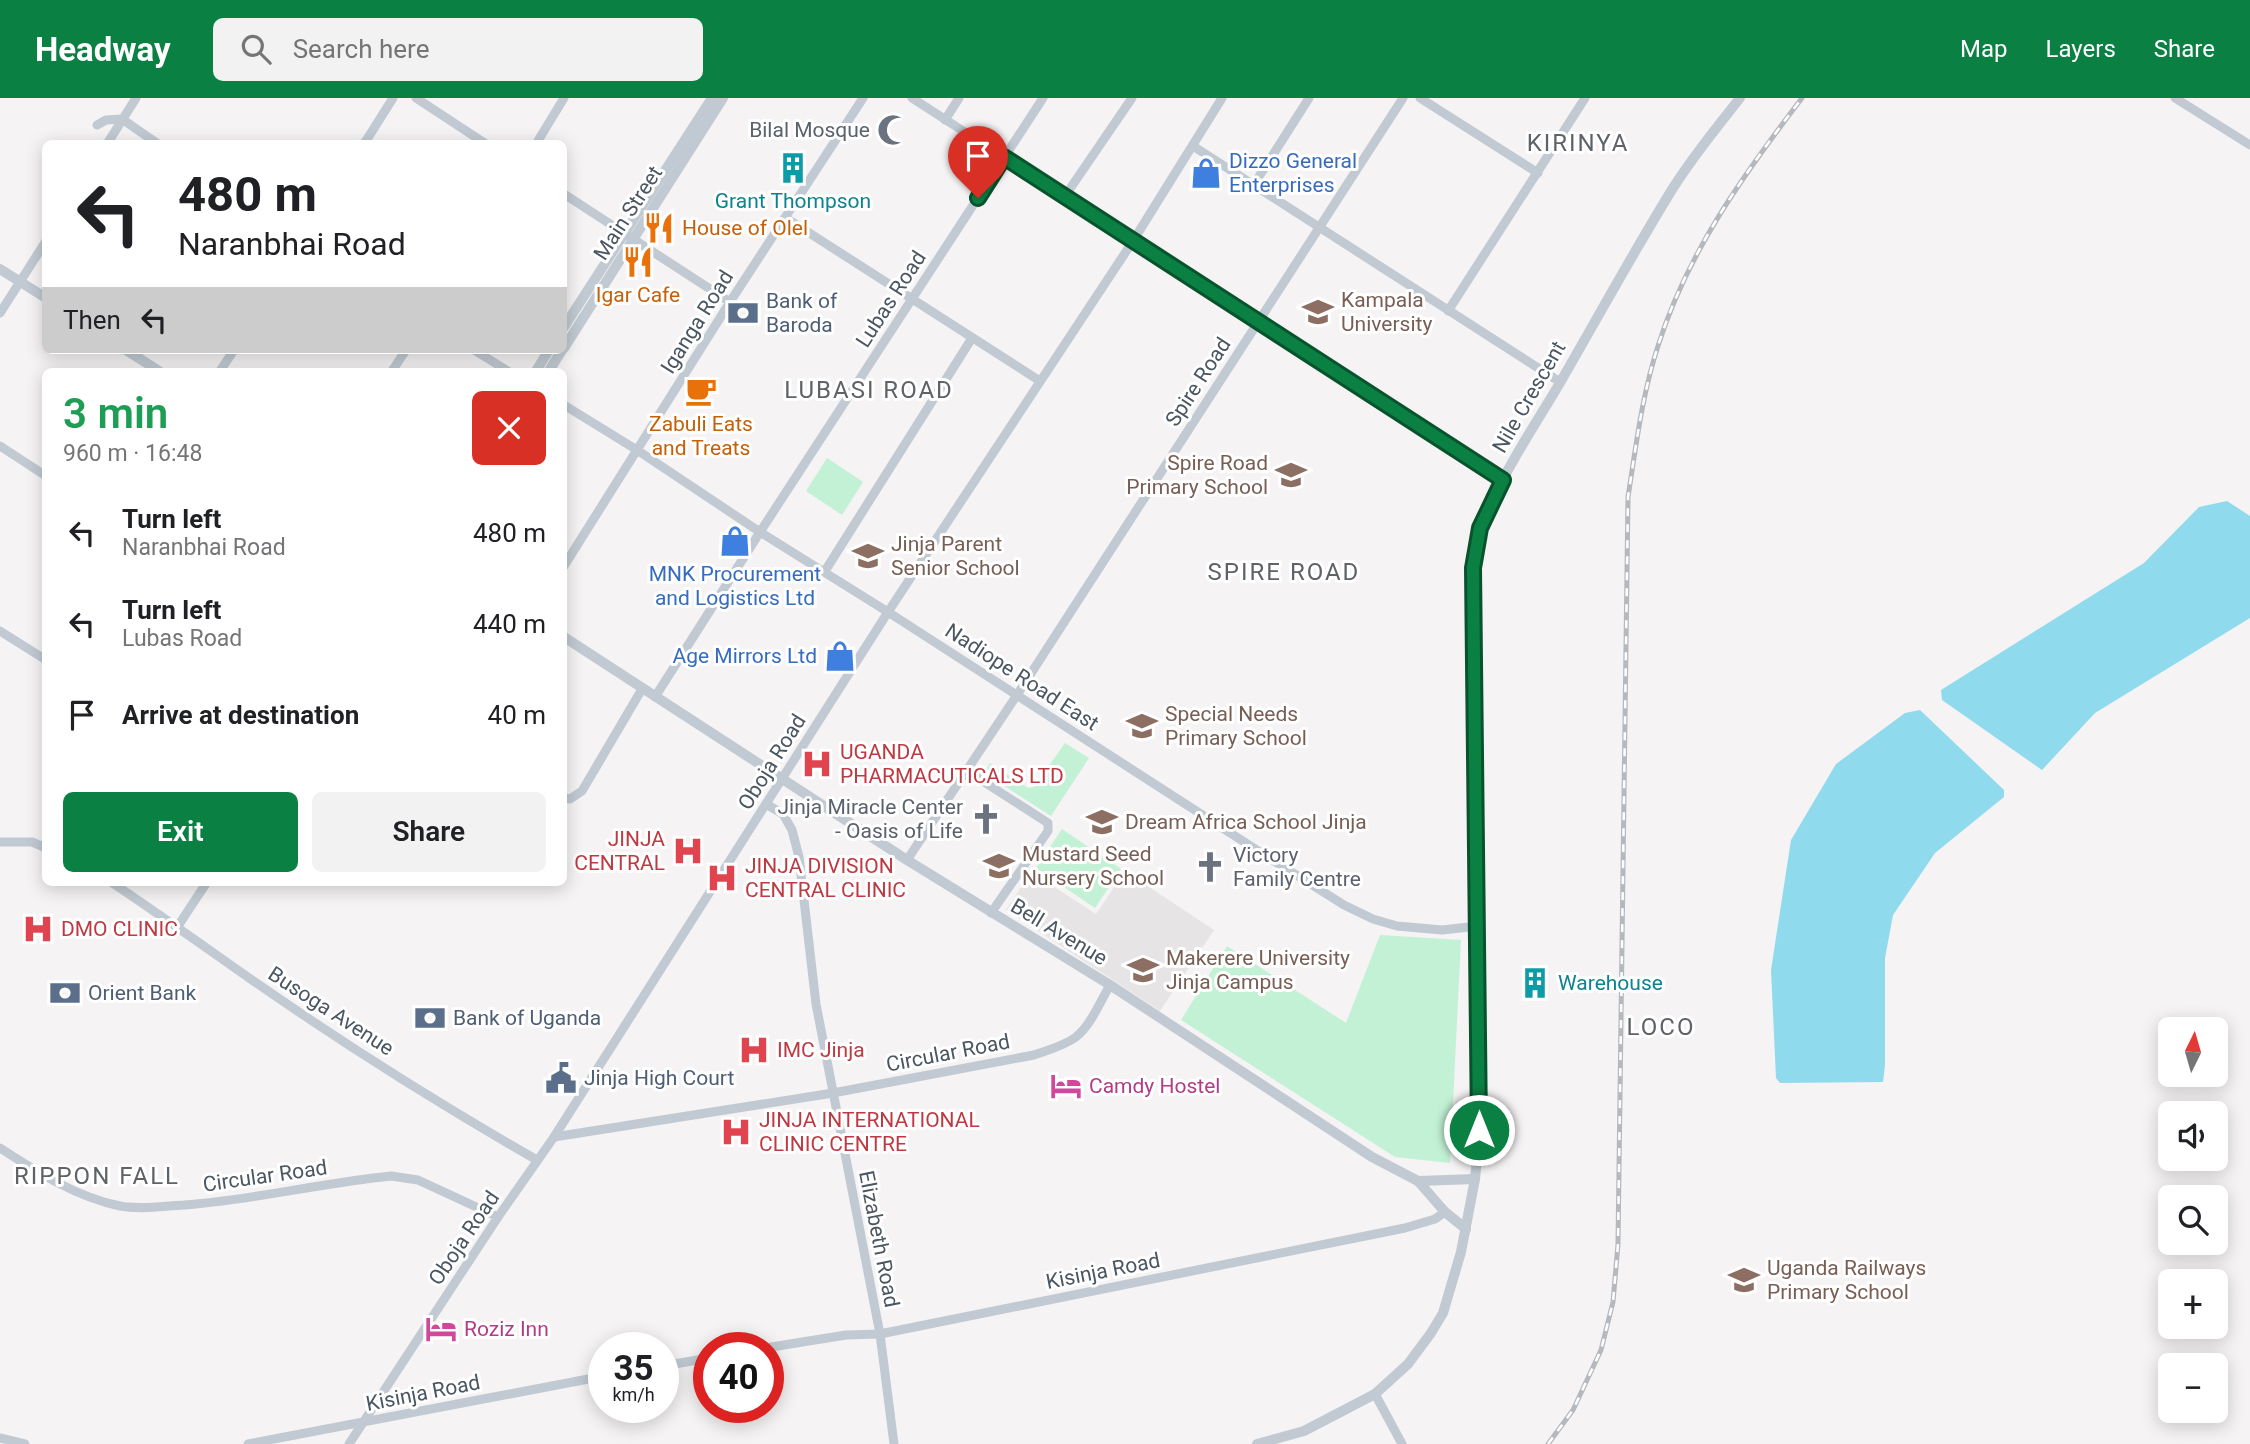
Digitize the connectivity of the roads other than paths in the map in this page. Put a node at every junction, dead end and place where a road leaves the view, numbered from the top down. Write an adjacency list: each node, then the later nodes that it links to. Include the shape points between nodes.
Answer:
1 (136, 98): 19 (street)
2 (393, 98): 24 (street)
3 (416, 98): 25 (street)
4 (564, 98): 26 (street)
5 (712, 98): 36 (street, Main Street)
6 (723, 98): 36 (street, Main Street)
7 (863, 98): 34 (street, Iganga Road)
8 (912, 98): 20 (street)
9 (959, 98): 20 (street)
10 (1043, 98): 29 (street, Lubas Road)
11 (1132, 98): 33 (street)
12 (1222, 98): 28 (street, Oboja Road)
13 (1309, 98): 31 (street)
14 (1403, 98): 35 (street, Spire Road)
15 (1420, 98): 30 (street)
16 (1585, 98): 30 (street)
17 (1740, 98): 55 (street, Nile Crescent, via 1674,186)
18 (2175, 98): 27 (street)
19 (122, 119): 21 (street); 22 (street); 23 (street)
20 (946, 120): 29 (street)
21 (97, 125)
22 (109, 140)
23 (152, 140)
24 (367, 140)
25 (480, 140)
26 (538, 140)
27 (2250, 145)
28 (1193, 146): 31 (street); 37 (street, Oboja Road)
29 (1004, 157): 33 (street); 42 (street, Lubas Road)
30 (1538, 173): 44 (street)
31 (1253, 186): 35 (street)
32 (567, 196): 36 (street)
33 (1065, 196): 37 (street)
34 (786, 218): 42 (street); 43 (street, Iganga Road)
35 (1318, 228): 44 (street); 46 (street, Spire Road)
36 (629, 236): 43 (street); 47 (street, Main Street); 49 (street, Main Street)
37 (1133, 241): 46 (street); 54 (street, Oboja Road)
38 (42, 247): 40 (street)
39 (0, 269): 40 (street)
40 (20, 282): 41 (street); 45 (street)
41 (42, 296)
42 (912, 299): 48 (street); 61 (street, Lubas Road)
43 (730, 302): 58 (street, Iganga Road)
44 (1448, 312): 55 (street)
45 (0, 313)
46 (1258, 321): 60 (street); 69 (street, Spire Road)
47 (567, 323)
48 (972, 338): 54 (street); 63 (street)
49 (567, 342)
50 (132, 354): 52 (street)
51 (480, 354): 53 (street)
52 (154, 368)
53 (503, 368)
54 (1040, 381): 64 (street, Oboja Road)
55 (1560, 382): 60 (street, Nile Crescent)
56 (567, 407): 58 (street, Nadiope Road East)
57 (0, 446): 59 (street)
58 (637, 450): 61 (street, Nadiope Road East); 62 (street, Iganga Road)
59 (42, 473)
60 (1503, 480): 82 (street, Nile Crescent, via 1480,528 1473,568)
61 (760, 532): 63 (street, Nadiope Road East); 70 (street, Lubas Road)
62 (567, 561)
63 (825, 571): 64 (street, Nadiope Road East)
64 (888, 612): 69 (street, Nadiope Road East); 72 (street, Oboja Road)
65 (0, 631): 67 (street)
66 (567, 639): 68 (street, Bell Avenue)
67 (42, 657)
68 (642, 689): 70 (street, Bell Avenue); 73 (street, via 582,791)
69 (1017, 695): 71 (street, Spire Road); 82 (street, Nadiope Road East, via 1352,909 1397,926 1442,930)
70 (655, 697): 72 (street, Bell Avenue)
71 (967, 771): 77 (street, Spire Road); 80 (street, via 1049,827)
72 (783, 778): 74 (street, Oboja Road); 77 (street, Bell Avenue)
73 (567, 798)
74 (766, 804): 84 (street, Elizabeth Road, via 783,814 799,856 816,1004); 85 (street, Oboja Road)
75 (0, 842): 76 (street)
76 (42, 846)
77 (907, 860): 80 (street, Bell Avenue)
78 (117, 886): 81 (street, Busoga Avenue)
79 (204, 886): 81 (street)
80 (991, 913): 83 (street, Bell Avenue)
81 (178, 926): 87 (street, Busoga Avenue, via 443,1107)
82 (1478, 926): 88 (street, Nile Crescent, via 1479,1139)
83 (1110, 985): 84 (street, Circular Road, via 1084,1029 1060,1046 1034,1055); 89 (street, Bell Avenue, via 1372,1157)
84 (833, 1093): 85 (street, Circular Road); 93 (street, Elizabeth Road)
85 (554, 1137): 87 (street, Oboja Road)
86 (0, 1148): 91 (street, Circular Road, via 44,1176 120,1206 213,1202 391,1176 418,1180)
87 (537, 1160): 91 (street, Oboja Road)
88 (1475, 1179): 89 (street, Bell Avenue); 92 (street, Nile Crescent)
89 (1418, 1181): 90 (street)
90 (1445, 1212): 92 (street); 93 (street, Kisinja Road, via 1405,1228)
91 (498, 1217): 97 (street, Oboja Road)
92 (1466, 1229): 96 (street, Nile Crescent, via 1443,1313 1408,1364)
93 (880, 1334): 94 (street, Kisinja Road); 102 (street, Elizabeth Road)
94 (784, 1345)
95 (588, 1379): 97 (street, Kisinja Road)
96 (1375, 1394): 103 (street, Nile Crescent, via 1304,1431); 104 (street)
97 (363, 1422): 100 (street, Kisinja Road); 101 (street, Oboja Road)
98 (0, 1438): 99 (street)
99 (24, 1444)
100 (248, 1444)
101 (349, 1444)
102 (894, 1444)
103 (1257, 1444)
104 (1402, 1444)

